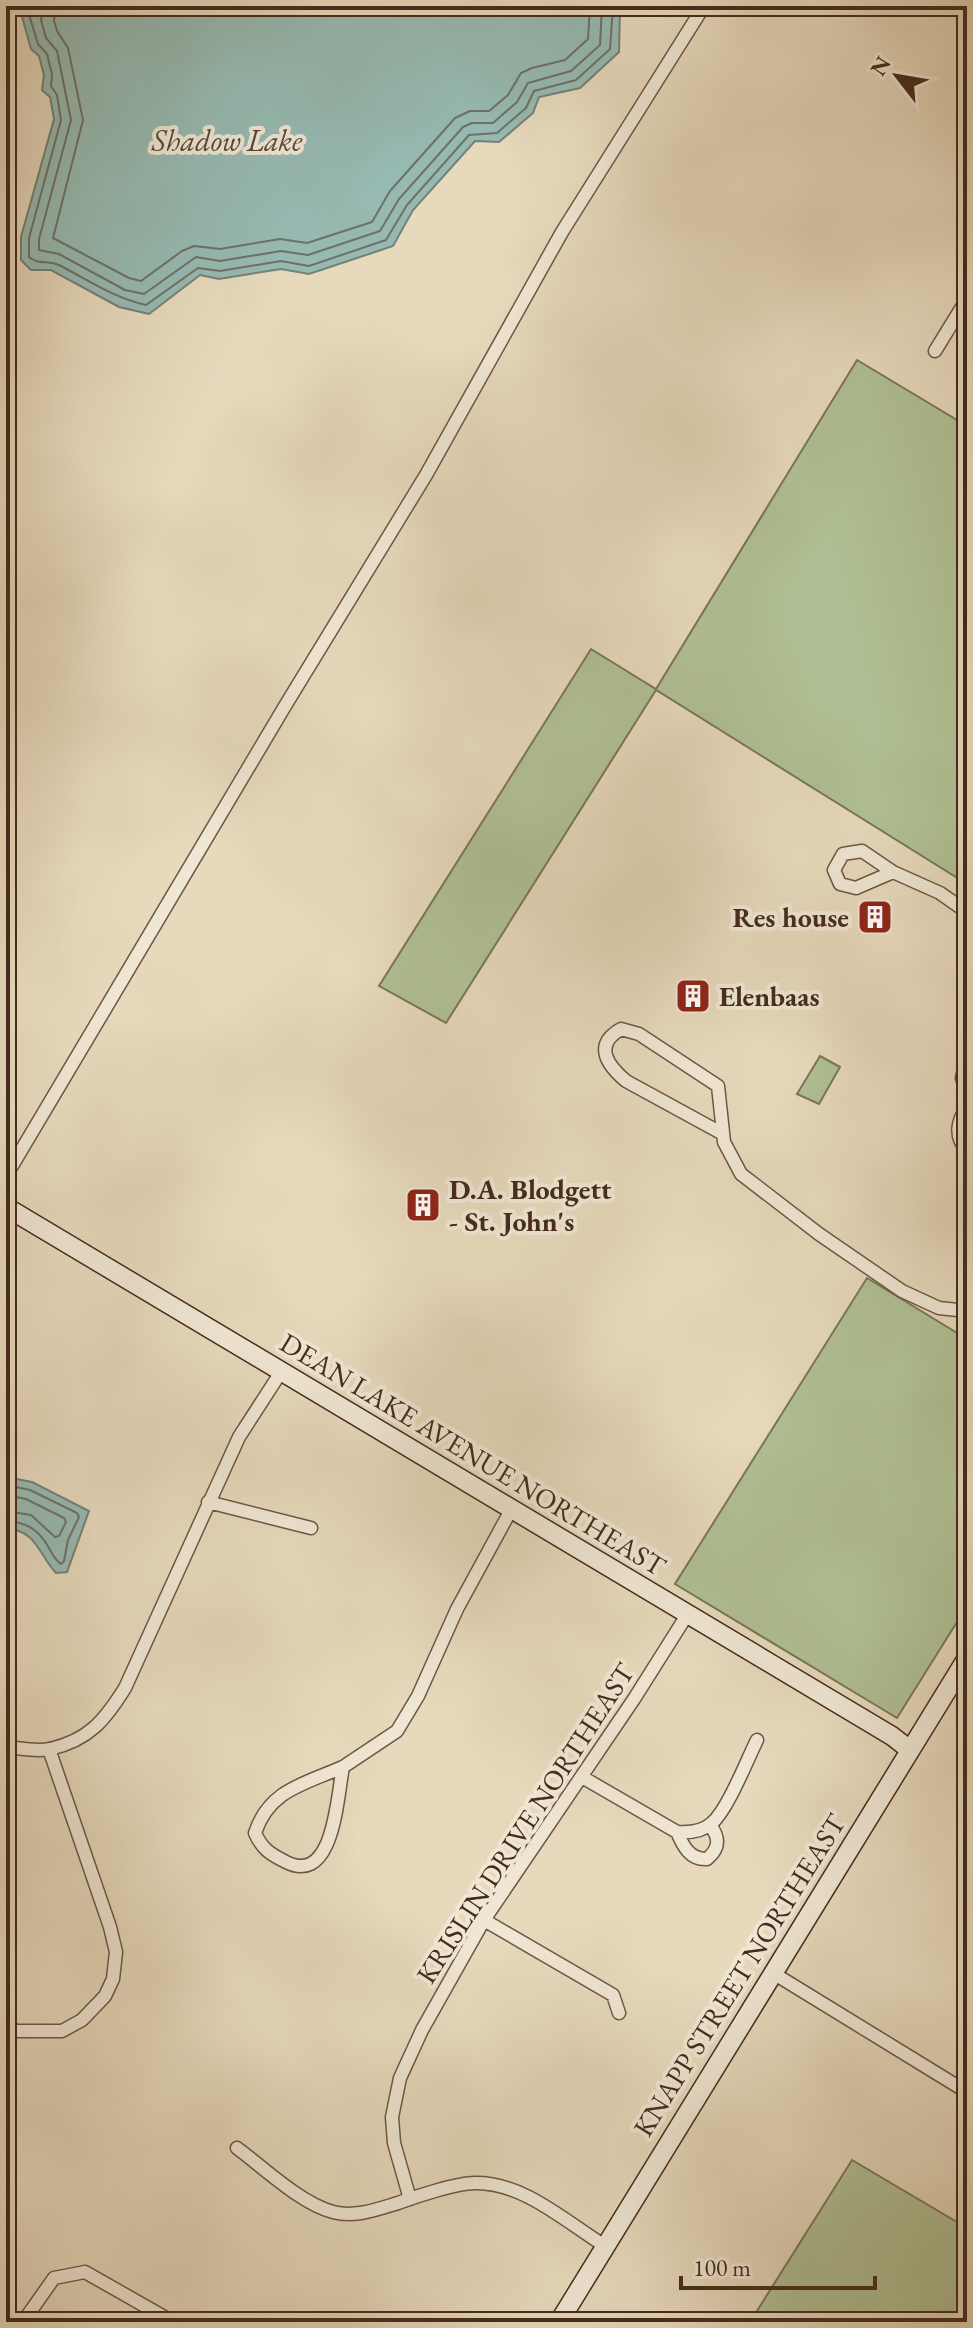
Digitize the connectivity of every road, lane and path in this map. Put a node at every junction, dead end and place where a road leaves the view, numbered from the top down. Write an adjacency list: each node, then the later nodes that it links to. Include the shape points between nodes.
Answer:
1 (704, 6): 11 (street, via 562,232 426,475)
2 (967, 299): 3 (street)
3 (935, 351)
4 (893, 872): 5 (street)
5 (967, 912)
6 (967, 1056): 7 (street, via 962,1078)
7 (967, 1093)
8 (967, 1107): 10 (street, via 958,1132)
9 (723, 1134): 9 (street, via 718,1086 639,1034 621,1029 612,1034 605,1060 613,1070); 13 (street, via 741,1174 819,1234 902,1291 939,1308)
10 (967, 1150)
11 (6, 1176)
12 (6, 1207): 14 (main road, DEAN LAKE AVENUE NORTHEAST)
13 (967, 1311)
14 (281, 1372): 15 (street, via 239,1437); 16 (main road, DEAN LAKE AVENUE NORTHEAST)
15 (208, 1502): 17 (street); 22 (street, via 107,1717 94,1730)
16 (511, 1510): 18 (main road, DEAN LAKE AVENUE NORTHEAST); 24 (street, via 403,1722)
17 (311, 1528)
18 (687, 1615): 23 (main road, DEAN LAKE AVENUE NORTHEAST); 25 (street, KRISLIN DRIVE NORTHEAST)
19 (967, 1658): 23 (main road, KNAPP STREET NORTHEAST)
20 (757, 1740): 26 (street)
21 (6, 1747): 22 (street)
22 (49, 1749): 31 (street, via 110,1927 116,1952 113,1979 82,2020 62,2031 16,2031)
23 (910, 1750): 29 (main road, KNAPP STREET NORTHEAST)
24 (343, 1767): 24 (street, via 323,1854 302,1868 262,1848 255,1833 261,1815 277,1798)
25 (582, 1777): 27 (street); 28 (street, KRISLIN DRIVE NORTHEAST)
26 (710, 1825): 27 (street); 27 (street, via 718,1841 707,1859 690,1854)
27 (677, 1832)
28 (484, 1920): 30 (street, via 613,1995); 34 (street, KRISLIN DRIVE NORTHEAST, via 422,2030 394,2099 394,2143)
29 (773, 1973): 32 (street); 35 (main road, KNAPP STREET NORTHEAST)
30 (619, 2013)
31 (6, 2025)
32 (967, 2092)
33 (237, 2148): 34 (street, via 334,2213 369,2213)
34 (410, 2199): 35 (street, via 474,2182 516,2190)
35 (605, 2246): 38 (main road, KNAPP STREET NORTHEAST)
36 (23, 2322): 37 (street, via 54,2278 85,2272)
37 (173, 2322)
38 (559, 2322)

